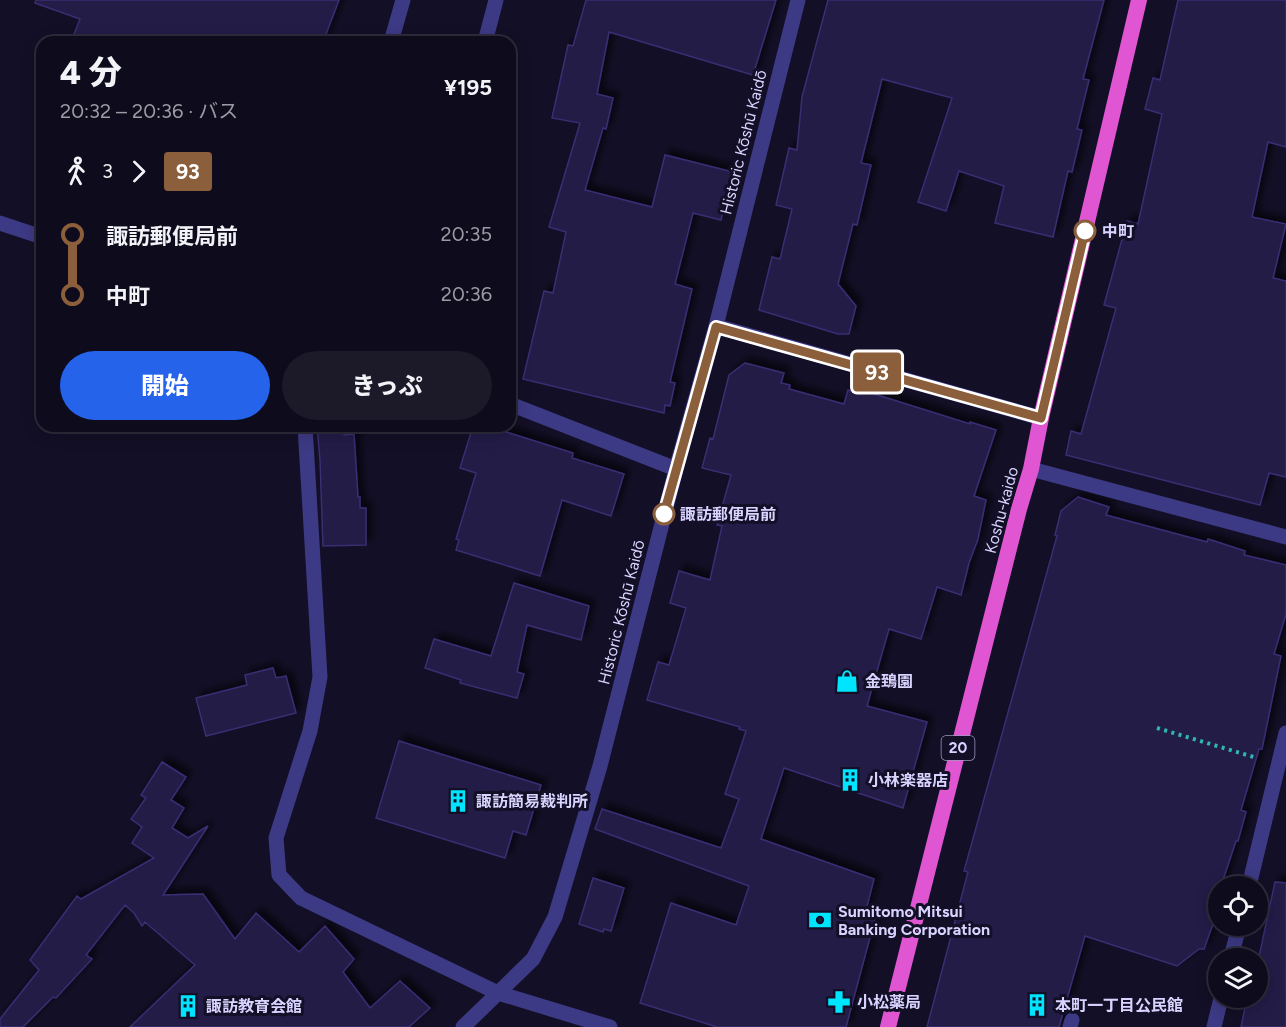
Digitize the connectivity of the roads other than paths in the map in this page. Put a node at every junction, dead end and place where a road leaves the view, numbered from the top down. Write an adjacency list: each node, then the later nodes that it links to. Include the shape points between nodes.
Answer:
1 (403, 0): 5 (street)
2 (496, 0): 6 (street)
3 (798, 0): 9 (street, Historic Kōshū Kaidō)
4 (1139, 0): 11 (highway, Koshu-kaido / 20)
5 (393, 36)
6 (487, 36)
7 (0, 223): 8 (street)
8 (36, 235)
9 (716, 327): 11 (street); 13 (street, Historic Kōshū Kaidō)
10 (516, 406): 13 (street)
11 (1041, 418): 14 (highway, Koshu-kaido / 20)
12 (305, 432): 18 (street, via 320,677 310,731 276,838 279,875 301,898)
13 (676, 469): 18 (street, Historic Kōshū Kaidō, via 600,766 555,917 533,959)
14 (1031, 469): 15 (street); 22 (highway, Koshu-kaido / 20)
15 (1286, 537)
16 (1286, 733): 17 (street)
17 (1251, 876)
18 (498, 993): 20 (street, Historic Kōshū Kaidō); 21 (street)
19 (1219, 1008): 23 (street)
20 (463, 1027)
21 (610, 1027)
22 (888, 1027)
23 (1214, 1027)

